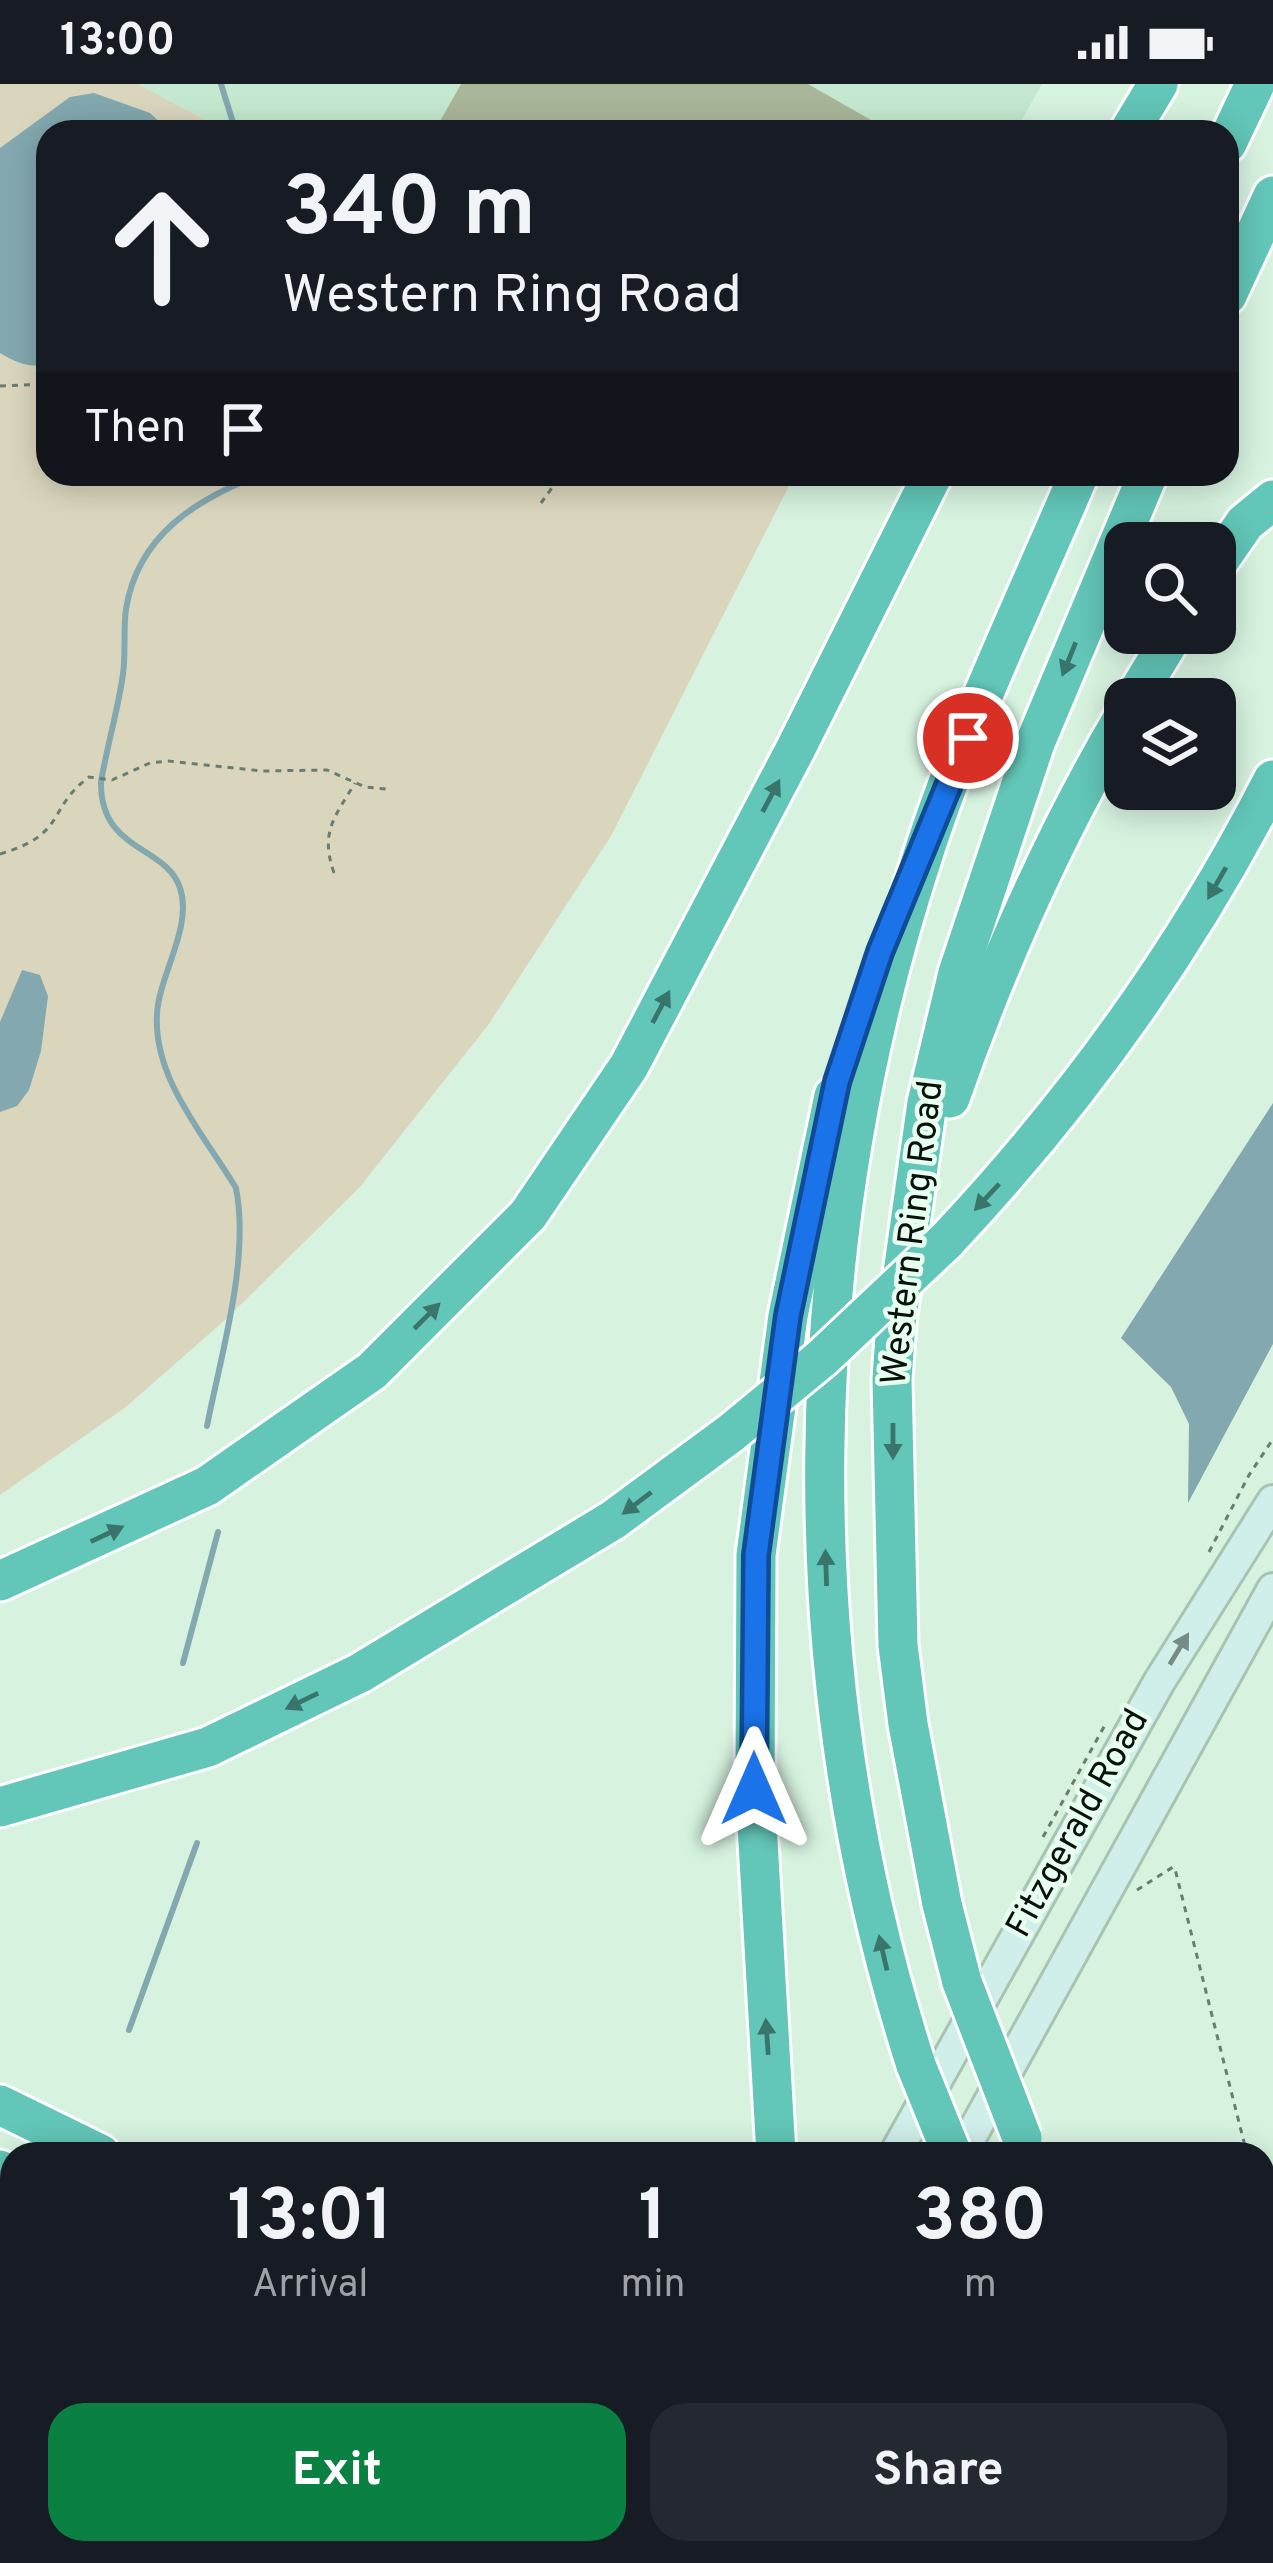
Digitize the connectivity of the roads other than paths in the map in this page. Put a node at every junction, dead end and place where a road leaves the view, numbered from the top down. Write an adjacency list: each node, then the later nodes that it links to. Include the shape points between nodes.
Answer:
1 (1158, 84): 3 (highway)
2 (1255, 84): 4 (highway)
3 (1136, 120)
4 (1238, 120)
5 (1273, 196): 6 (highway)
6 (1239, 269)
7 (927, 486): 17 (highway, one-way to 7, via 207,1486 372,1372 528,1215 629,1066)
8 (1074, 486): 14 (highway, Western Ring Road)
9 (1143, 486): 15 (highway, Western Ring Road, one-way to 15, via 1035,743 964,955 927,1103)
10 (1273, 500): 11 (highway)
11 (1236, 537)
12 (1104, 753): 15 (highway, via 1020,916 934,1142)
13 (1273, 780): 15 (highway, one-way to 15, via 1146,999 1086,1082 1018,1165)
14 (924, 850): 22 (highway, one-way to 14, via 754,1789 756,1555 788,1316 837,1082); 24 (highway, Western Ring Road, one-way to 14, bridge, via 892,1993 861,1854 830,1665 824,1425 847,1173 886,982)
15 (928, 1241): 19 (highway, one-way to 19, bridge, via 822,1358 614,1520 360,1672 208,1748); 27 (highway, Western Ring Road, one-way to 27, bridge, via 892,1379 898,1645 941,1904)
16 (1273, 1501): 23 (main road, Fitzgerald Road, one-way to 16, via 1159,1682)
17 (0, 1581)
18 (1268, 1598): 25 (main road, via 1174,1740); 26 (main road, Fitzgerald Road)
19 (0, 1807)
20 (0, 2105): 21 (highway)
21 (72, 2142)
22 (775, 2142)
23 (902, 2142)
24 (944, 2142)
25 (955, 2142)
26 (968, 2142)
27 (1024, 2142)

